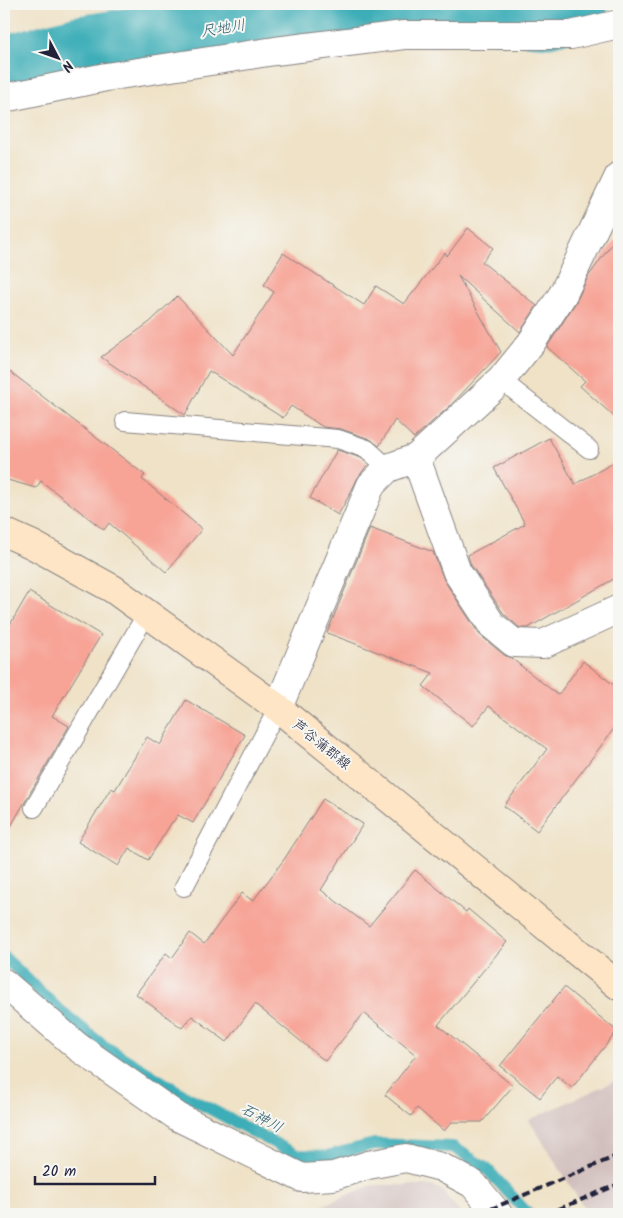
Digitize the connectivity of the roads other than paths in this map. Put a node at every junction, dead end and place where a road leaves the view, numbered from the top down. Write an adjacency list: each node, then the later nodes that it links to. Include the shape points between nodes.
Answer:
1 (619, 24): 2 (street, via 571,35 404,35 275,50 106,77)
2 (4, 98)
3 (619, 176): 4 (street, via 563,294)
4 (502, 380): 6 (lane); 7 (street)
5 (125, 421): 8 (lane, via 338,439 367,449)
6 (589, 449)
7 (416, 458): 8 (street); 10 (street, via 457,572 492,625 514,643 543,644)
8 (388, 468): 12 (street, via 371,485)
9 (4, 532): 11 (main road, 芦谷蒲郡線, via 105,585)
10 (619, 609)
11 (147, 613): 12 (main road, 芦谷蒲郡線); 13 (lane)
12 (278, 708): 14 (lane); 16 (main road, 芦谷蒲郡線)
13 (34, 808)
14 (184, 887)
15 (4, 983): 17 (street, via 78,1047 178,1117 302,1178 333,1176 406,1158 441,1167 473,1184)
16 (619, 986)
17 (498, 1214)

